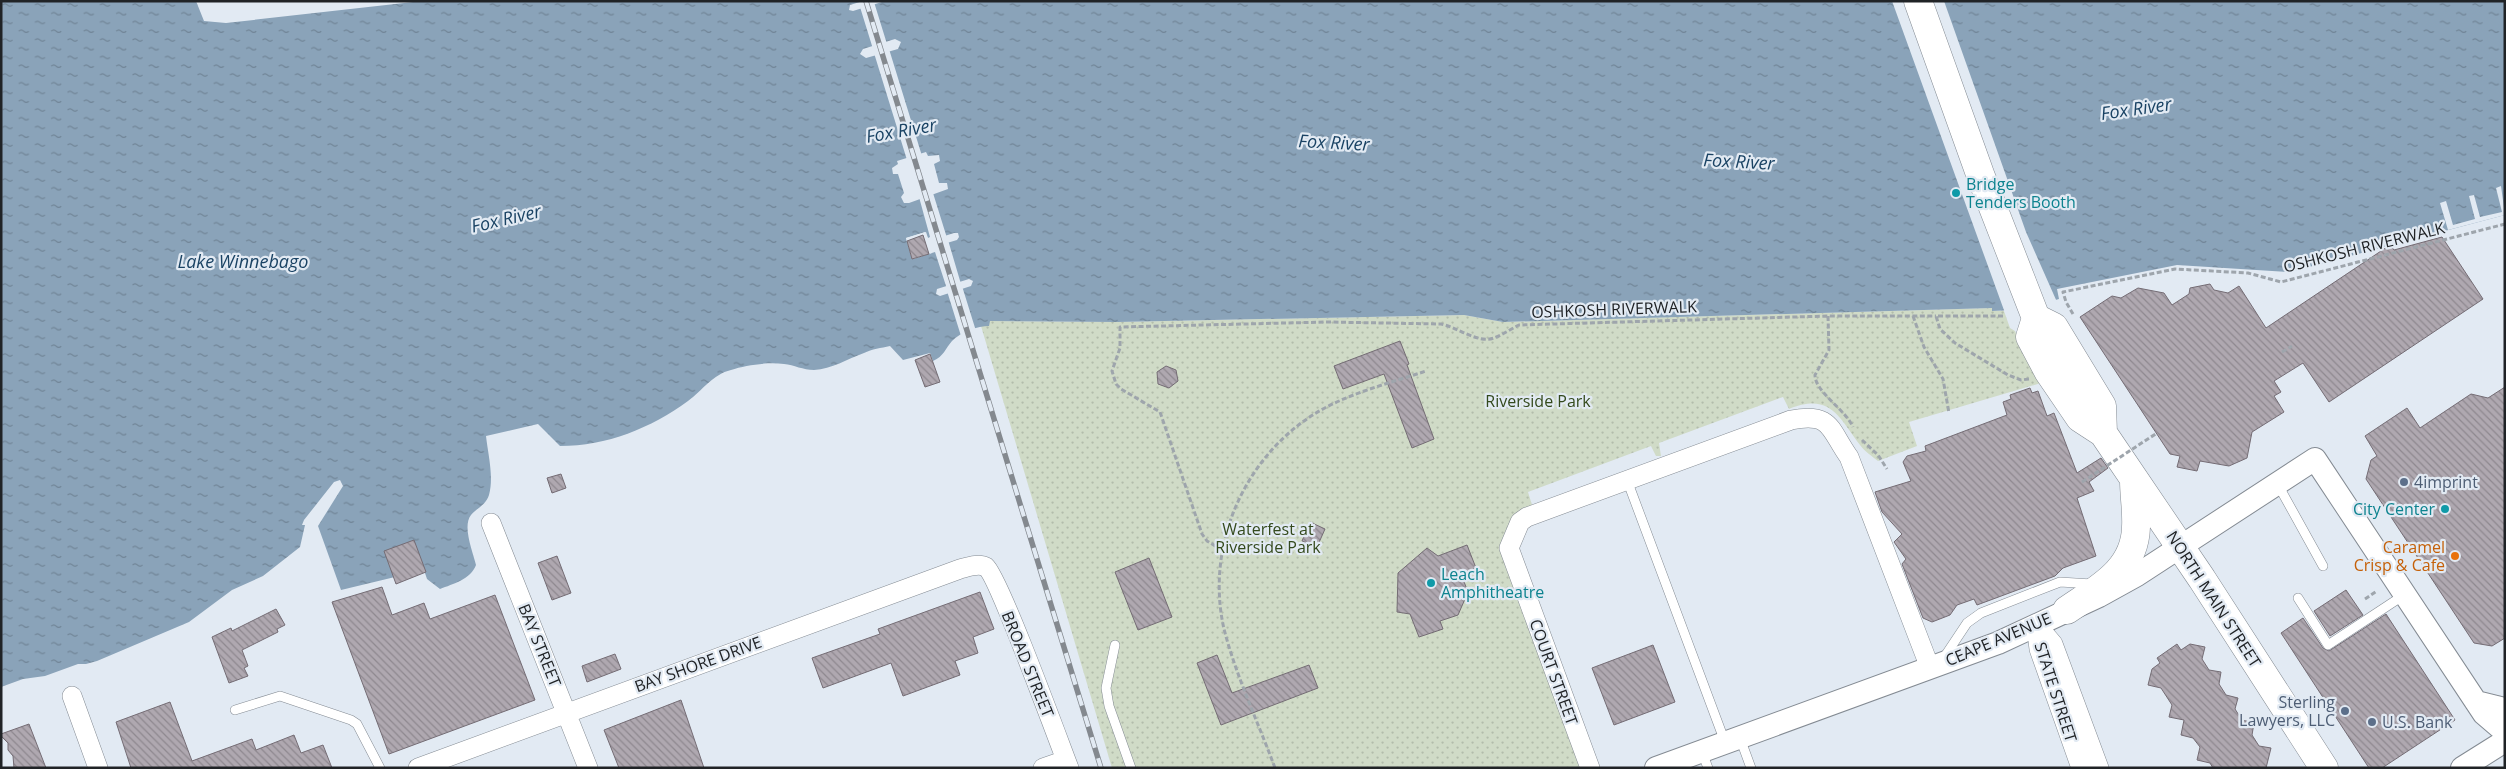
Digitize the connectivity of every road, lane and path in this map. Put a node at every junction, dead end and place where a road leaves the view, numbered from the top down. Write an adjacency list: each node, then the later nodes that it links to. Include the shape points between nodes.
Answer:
1 (1918, 1): 18 (main road, NORTH MAIN STREET, via 2036,318 2054,327 2102,406 2103,432)
2 (2505, 224): 3 (path, OSHKOSH RIVERWALK, via 2281,282 2248,273 2175,269 2063,292)
3 (2074, 315)
4 (1828, 316): 5 (path, OSHKOSH RIVERWALK); 13 (path, via 1829,350 1815,379 1818,387 1850,419); 23 (path, OSHKOSH RIVERWALK, via 1519,325 1486,340 1441,324 1327,322 1120,327 1120,348 1112,371 1116,384 1160,412 1202,534)
5 (1913, 316): 6 (path, OSHKOSH RIVERWALK); 12 (path, via 1924,347 1943,379)
6 (1936, 316): 7 (path, OSHKOSH RIVERWALK); 11 (path, via 1940,329 1955,343 2008,375 2023,381)
7 (2003, 316)
8 (2292, 346): 9 (path)
9 (2282, 352)
10 (1426, 371): 23 (path, via 1346,398 1316,413 1295,429 1270,452 1249,480 1236,505)
11 (2034, 377)
12 (1949, 412)
13 (1856, 432)
14 (2157, 433): 19 (path, bridge)
15 (1858, 436): 16 (path)
16 (1888, 469)
17 (1627, 480): 34 (street, via 1791,420 1816,417 1823,420 1849,457); 41 (lane); 53 (street, COURT STREET, via 1520,522 1509,548)
18 (2134, 480): 22 (main road, NORTH MAIN STREET); 26 (main road, via 2136,529 2131,554)
19 (2082, 482)
20 (2277, 483): 22 (street); 25 (lane); 28 (street, via 2315,458)
21 (491, 523): 39 (street, BAY STREET)
22 (2179, 546): 26 (street); 56 (main road, NORTH MAIN STREET)
23 (1222, 550): 52 (path, via 1220,595 1224,628)
24 (980, 565): 39 (street, BAY SHORE DRIVE, via 960,568); 44 (street, BROAD STREET, via 991,573)
25 (2323, 566)
26 (2112, 585): 31 (main road); 34 (lane, via 2060,582 1981,613 1967,623)
27 (2377, 591): 30 (path)
28 (2405, 595): 29 (lane, via 2328,645); 36 (street)
29 (2298, 598)
30 (2365, 599)
31 (2067, 610): 32 (street, CEAPE AVENUE)
32 (2036, 624): 34 (street, CEAPE AVENUE, via 1998,643); 45 (street, STATE STREET, via 2038,649)
33 (1115, 645): 51 (lane, via 1106,688)
34 (1935, 666): 41 (street, CEAPE AVENUE)
35 (72, 696): 46 (street)
36 (2476, 702): 37 (street); 40 (street, via 2484,714)
37 (2505, 709)
38 (235, 710): 47 (lane, via 280,696 351,720 357,724)
39 (566, 712): 48 (street, BAY SHORE DRIVE); 49 (street, BAY STREET)
40 (2505, 732)
41 (1732, 740): 43 (street, CEAPE AVENUE); 55 (lane)
42 (2505, 741): 57 (street)
43 (1704, 759): 54 (street, CEAPE AVENUE)
44 (1067, 764): 50 (street)
45 (2091, 767)
46 (98, 768)
47 (380, 768)
48 (418, 768)
49 (588, 768)
50 (1044, 768)
51 (1131, 768)
52 (1275, 768)
53 (1590, 768)
54 (1656, 768)
55 (1751, 768)
56 (2324, 768)
57 (2462, 768)

